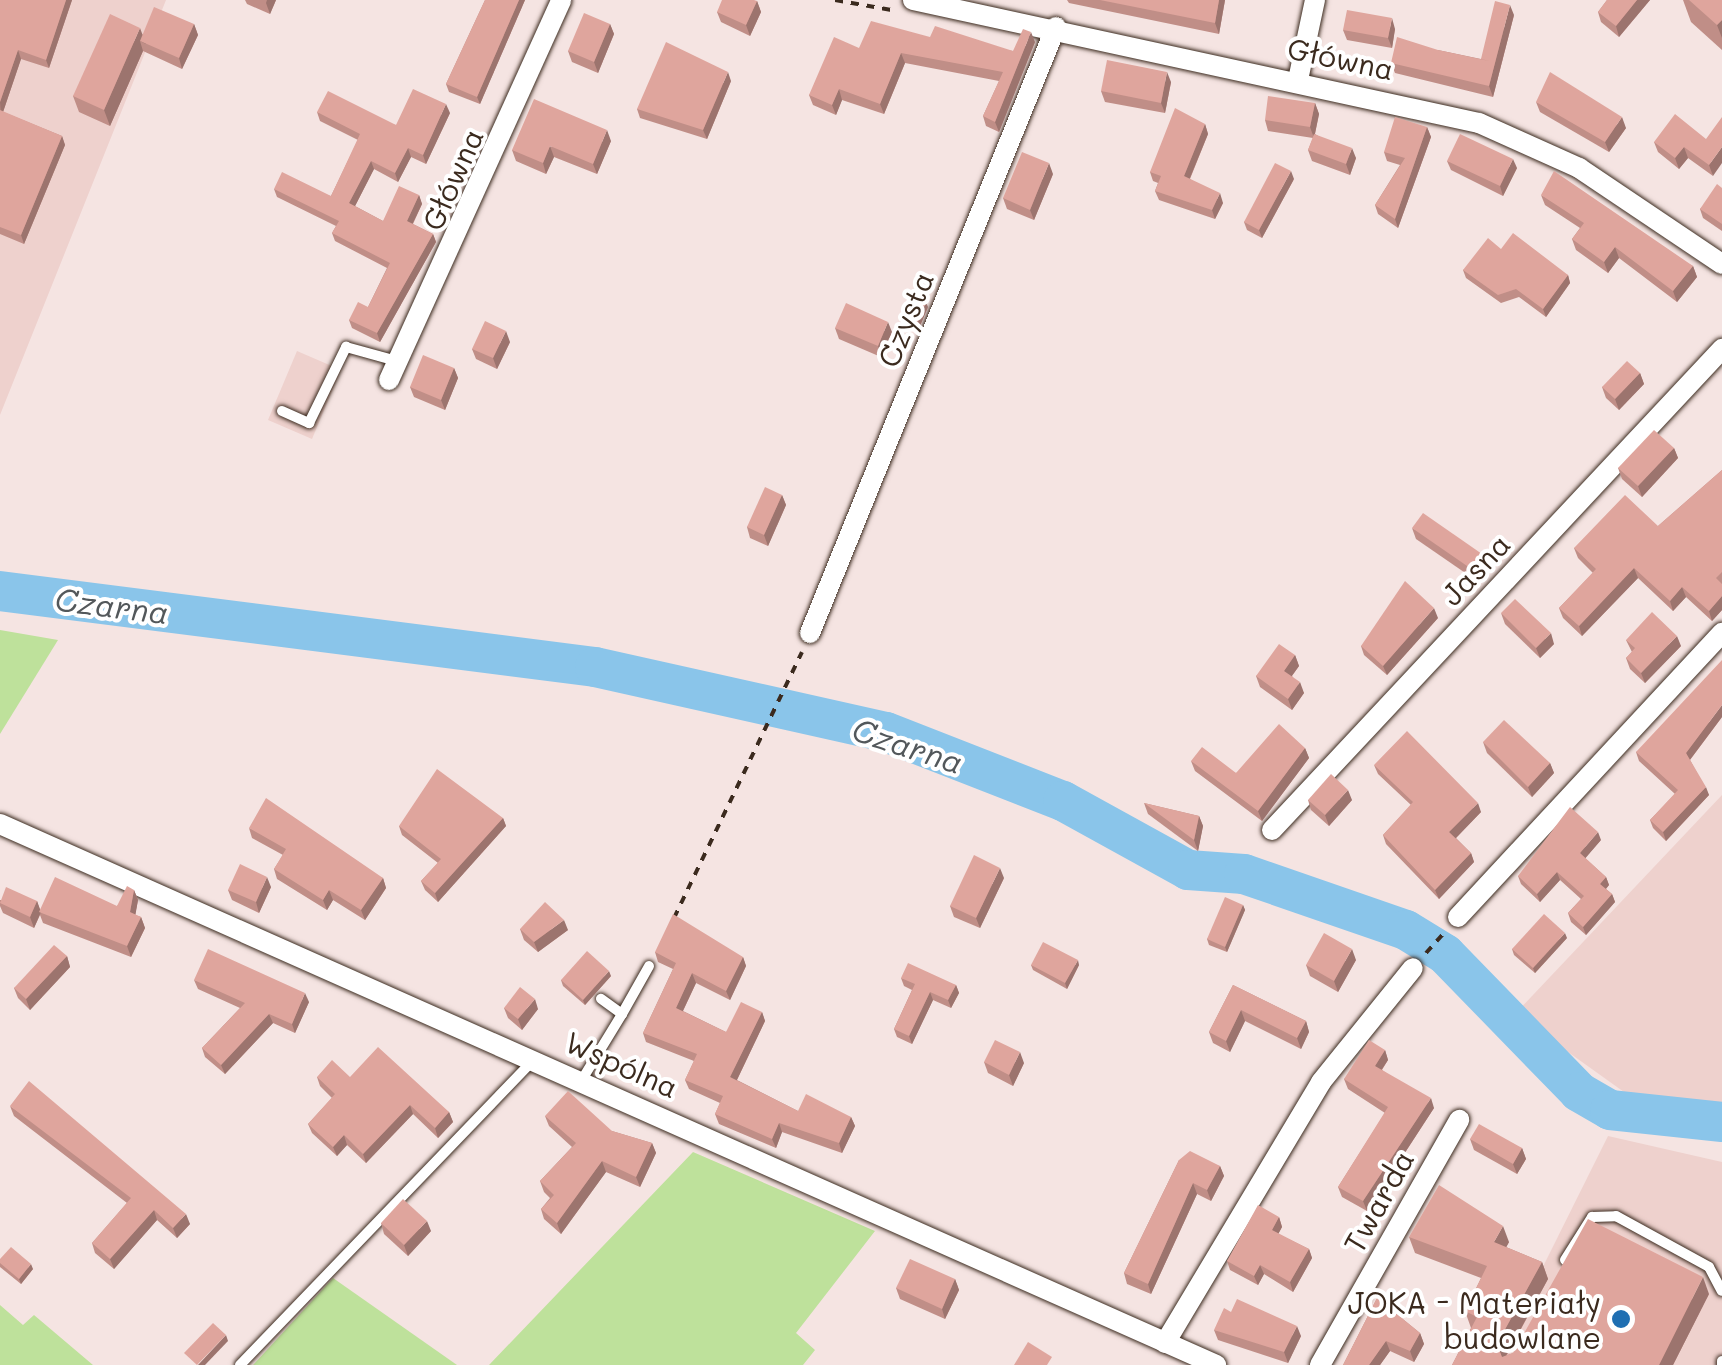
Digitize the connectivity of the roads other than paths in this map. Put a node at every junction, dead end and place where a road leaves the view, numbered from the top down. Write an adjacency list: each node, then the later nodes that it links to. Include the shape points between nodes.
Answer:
1 (561, 0): 8 (street, Główna)
2 (1315, 0): 5 (street)
3 (913, 7): 4 (street, Główna)
4 (1056, 27): 5 (street, Główna); 10 (street, Czysta)
5 (1298, 80): 6 (street, Główna, via 1433,109 1530,143)
6 (1722, 264)
7 (1722, 349): 13 (street, Jasna)
8 (393, 370): 9 (lane, via 346,347 309,422)
9 (282, 411)
10 (810, 633)
11 (1722, 633): 14 (street)
12 (0, 824): 19 (street, Wspólna)
13 (1272, 830)
14 (1458, 916)
15 (649, 966): 18 (lane)
16 (1412, 968): 24 (street, via 1330,1068)
17 (601, 999): 18 (lane)
18 (622, 1014): 20 (lane)
19 (536, 1058): 20 (street, Wspólna); 25 (lane)
20 (583, 1078): 24 (street, Wspólna)
21 (1459, 1120): 27 (street, Twarda)
22 (1556, 1278): 23 (lane, via 1583,1227 1603,1214 1709,1267)
23 (1722, 1292)
24 (1165, 1343): 26 (street, Wspólna)
25 (240, 1365)
26 (1216, 1365)
27 (1320, 1365)

